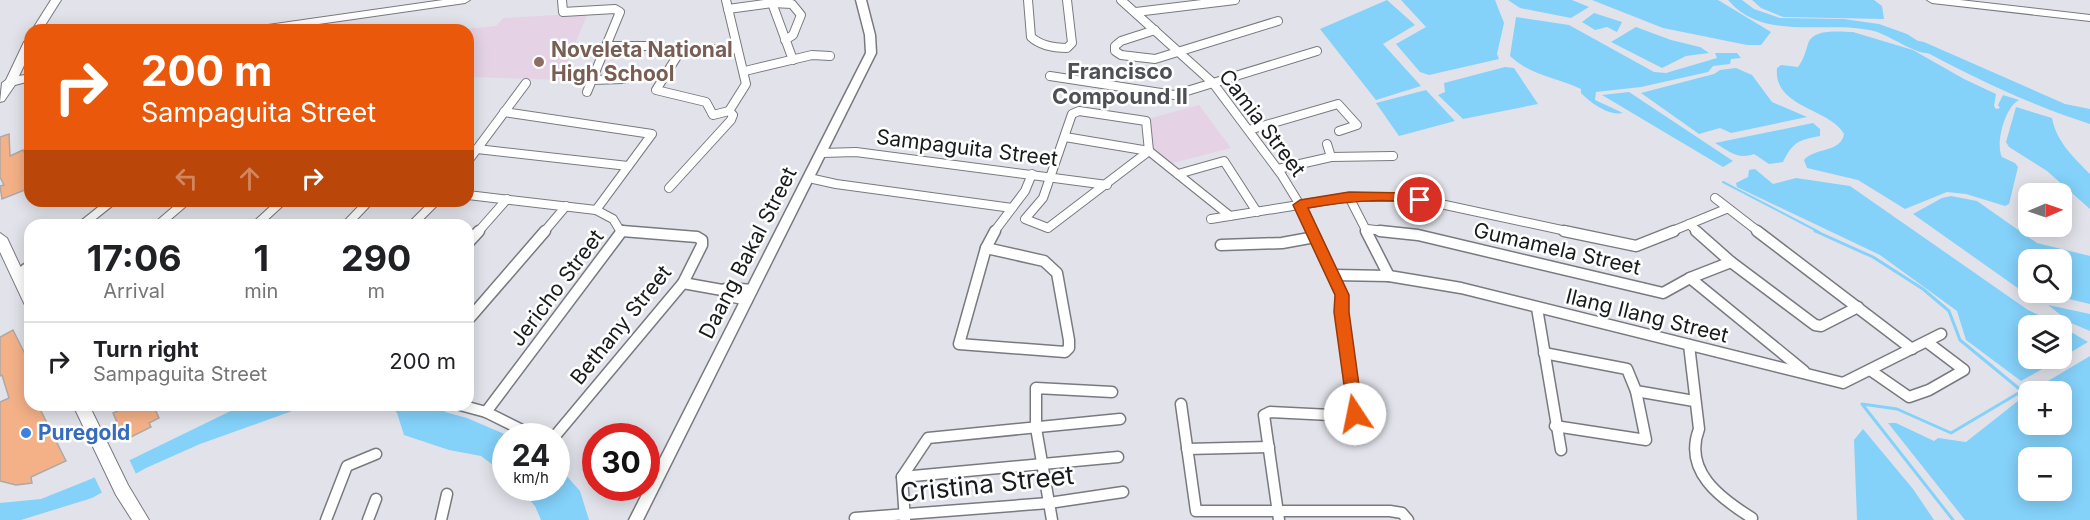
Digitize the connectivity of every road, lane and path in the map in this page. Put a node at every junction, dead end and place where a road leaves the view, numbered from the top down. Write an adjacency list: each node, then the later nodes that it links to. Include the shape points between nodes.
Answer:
1 (56, 0): 16 (main road)
2 (465, 0): 17 (main road)
3 (562, 0): 20 (street, via 562,12 619,10)
4 (726, 0): 12 (street)
5 (861, 0): 47 (street, Daang Bakal Street, via 871,53)
6 (1028, 0): 7 (street, via 1031,37 1062,49 1072,43)
7 (1067, 0)
8 (1121, 0): 13 (street, Camia Street)
9 (1235, 0): 13 (street)
10 (1932, 0): 14 (main road)
11 (772, 3): 12 (street); 19 (street); 19 (street, via 792,4 800,12 793,35)
12 (728, 9): 22 (street)
13 (1136, 12): 18 (street, Camia Street)
14 (2090, 18)
15 (1278, 21): 23 (street)
16 (41, 24)
17 (296, 24)
18 (1155, 30): 23 (street, Camia Street); 23 (street, via 1121,40 1115,51 1155,59)
19 (785, 40): 27 (street)
20 (606, 46): 21 (street); 32 (street)
21 (654, 46)
22 (736, 49): 28 (street); 39 (street, via 681,50 656,90 706,102 713,115)
23 (1177, 51): 35 (street, Camia Street)
24 (1317, 51): 35 (street)
25 (24, 54): 33 (main road)
26 (830, 56): 27 (street)
27 (793, 60): 28 (street)
28 (745, 71): 39 (street, via 746,84)
29 (1050, 76): 35 (street, via 1174,95)
30 (24, 78): 33 (main road)
31 (623, 79): 32 (street)
32 (592, 80): 37 (street)
33 (14, 81): 36 (main road); 38 (main road)
34 (526, 82): 40 (street)
35 (1214, 83): 41 (street, Camia Street)
36 (0, 86)
37 (587, 92)
38 (0, 99)
39 (729, 111): 58 (street, via 733,115 731,120)
40 (504, 112): 45 (street); 51 (street, Jericho Street, via 652,134)
41 (1249, 130): 42 (street, via 1338,104 1357,125); 52 (street, Camia Street)
42 (1339, 130)
43 (1065, 137): 46 (street); 46 (street, via 1075,112 1146,121); 56 (street)
44 (1327, 144): 50 (street)
45 (477, 150): 48 (street); 51 (street)
46 (1149, 151): 54 (street); 57 (street)
47 (822, 153): 53 (street, Sampaguita Street, via 856,152); 55 (street, Daang Bakal Street)
48 (474, 154)
49 (1393, 156): 50 (street)
50 (1331, 157): 52 (street)
51 (628, 166): 72 (street, Jericho Street)
52 (1278, 169): 63 (street, Camia Street)
53 (1032, 174): 56 (street, Sampaguita Street); 70 (street, via 1025,192)
54 (1178, 174): 73 (street, via 1224,162); 74 (street)
55 (809, 178): 70 (street); 97 (street, Daang Bakal Street)
56 (1051, 178): 57 (street, Sampaguita Street); 57 (street, via 1043,198 1025,219 1048,228)
57 (1107, 185)
58 (669, 188)
59 (474, 196): 62 (street)
60 (1349, 197): 63 (street); 81 (street, via 1408,197 1636,246); 82 (street)
61 (1715, 198): 71 (street)
62 (507, 199): 64 (street); 84 (street)
63 (1300, 205): 73 (street); 85 (street, Camia Street)
64 (566, 206): 72 (street); 100 (street)
65 (104, 207): 75 (street)
66 (179, 207): 76 (street)
67 (276, 207): 77 (street)
68 (363, 207): 78 (street)
69 (430, 207): 79 (street)
70 (1012, 208): 88 (street)
71 (1726, 209): 81 (street); 98 (street)
72 (596, 210): 83 (street, Jericho Street, via 613,219)
73 (1257, 212): 74 (street)
74 (1230, 216): 80 (street)
75 (90, 219)
76 (165, 219)
77 (262, 219)
78 (352, 219)
79 (418, 219)
80 (1211, 219)
81 (1689, 224): 89 (street)
82 (1367, 229): 93 (street); 94 (street, Gumamela Street, via 1418,235 1663,292)
83 (622, 231): 95 (street, Bethany Street, via 702,240); 114 (street, Jericho Street)
84 (474, 236)
85 (1315, 237): 87 (street, via 1282,243); 92 (street, Camia Street)
86 (0, 238): 91 (main road)
87 (1221, 245)
88 (986, 248): 88 (street, via 959,344 1065,352 1069,340 1057,273 1044,261)
89 (1731, 262): 94 (street, Gumamela Street); 98 (street, via 1815,325 1821,326)
90 (24, 270): 91 (street)
91 (18, 274): 96 (main road)
92 (1334, 275): 93 (street, Ilang Ilang Street); 120 (street, Camia Street, via 1342,295 1355,414 1270,412 1264,415)
93 (1389, 276): 99 (street, Ilang Ilang Street, via 1461,288)
94 (1690, 278): 107 (street)
95 (683, 283): 97 (street, via 722,290 725,295); 117 (street, Bethany Street)
96 (24, 288)
97 (749, 295): 139 (street, Daang Bakal Street)
98 (1858, 306): 104 (street)
99 (1538, 308): 103 (street, Ilang Ilang Street); 105 (street)
100 (474, 313)
101 (1941, 334): 102 (street, Ilang Ilang Street)
102 (1927, 342): 104 (street, Ilang Ilang Street); 106 (street, via 1964,370 1909,397)
103 (1689, 345): 107 (street, Ilang Ilang Street); 110 (street)
104 (1912, 350): 106 (street, Ilang Ilang Street)
105 (1544, 353): 109 (street, via 1627,369); 118 (street)
106 (1870, 369): 107 (street, Ilang Ilang Street, via 1843,383)
107 (1806, 373)
108 (1112, 392): 119 (street, via 1036,388)
109 (1636, 392): 110 (street); 118 (street, via 1646,440)
110 (1694, 401): 134 (street, via 1700,429 1694,442 1695,459 1708,484)
111 (1181, 404): 121 (street)
112 (474, 409): 114 (street)
113 (84, 411): 135 (main road)
114 (486, 412): 116 (street)
115 (1120, 419): 119 (street)
116 (508, 423)
117 (566, 423)
118 (1555, 426): 122 (street)
119 (1036, 428): 125 (street); 126 (street, via 928,438)
120 (1269, 447): 121 (street); 131 (street)
121 (1187, 449): 131 (street, via 1196,511)
122 (1561, 450)
123 (376, 454): 136 (street, via 346,468)
124 (1118, 457): 125 (street)
125 (1043, 465): 126 (street); 130 (street)
126 (902, 477): 133 (street)
127 (1123, 492): 130 (street, Cristina Street)
128 (447, 494): 138 (street)
129 (376, 499): 137 (street)
130 (1049, 503): 133 (street, Cristina Street); 140 (street)
131 (1279, 516): 141 (street, via 1390,511 1402,513)
132 (855, 518): 133 (street, Cristina Street)
133 (905, 518)
134 (1752, 518)
135 (141, 520)
136 (326, 520)
137 (369, 520)
138 (441, 520)
139 (636, 520)
140 (1052, 520)
141 (1408, 520)

